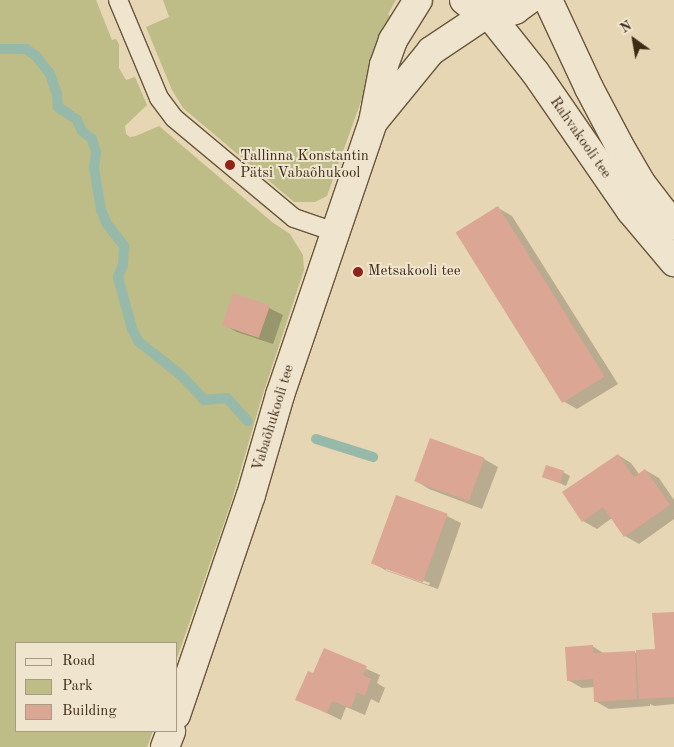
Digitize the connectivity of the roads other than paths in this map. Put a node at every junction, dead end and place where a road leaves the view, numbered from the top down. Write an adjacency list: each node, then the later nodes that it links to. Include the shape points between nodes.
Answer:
1 (118, 0): 9 (lane, via 159,98 174,118 294,218)
2 (418, 0): 7 (street, Vabaõhukooli tee, via 393,40 384,65)
3 (464, 0): 6 (street)
4 (529, 0): 6 (street, via 515,10 502,14)
5 (548, 0): 8 (street, Rahvakooli tee, via 619,145 641,183)
6 (488, 13): 7 (street, Vabaõhukooli tee, via 431,51); 10 (street, Rahvakooli tee, via 535,72 636,217)
7 (373, 122): 9 (street, Vabaõhukooli tee)
8 (674, 226)
9 (335, 232): 11 (street, Vabaõhukooli tee)
10 (674, 262)
11 (178, 709)
12 (171, 732): 13 (street)
13 (165, 747)

